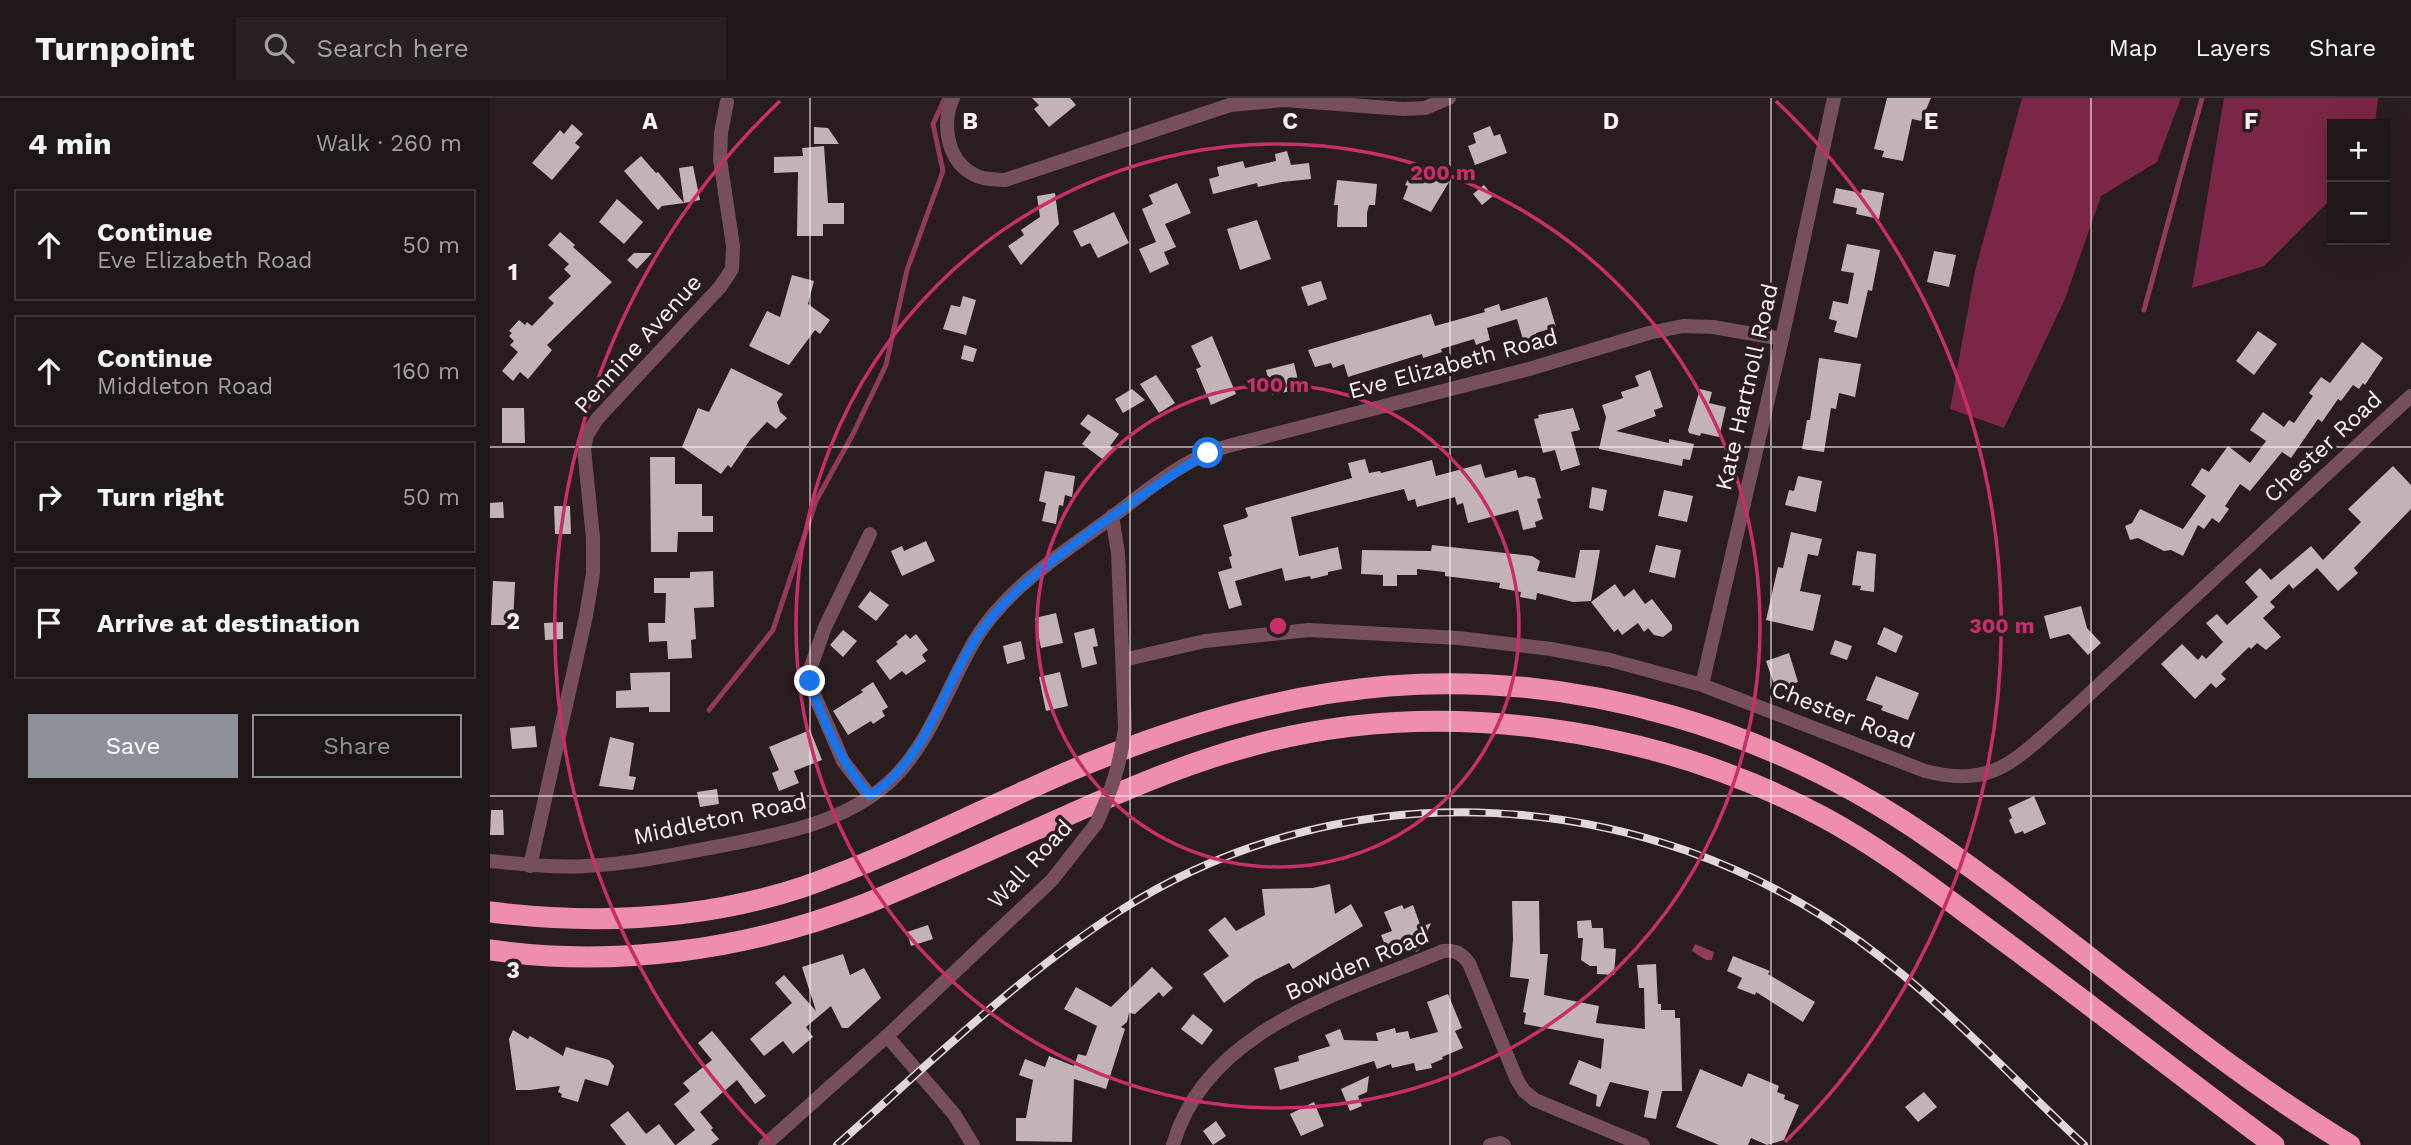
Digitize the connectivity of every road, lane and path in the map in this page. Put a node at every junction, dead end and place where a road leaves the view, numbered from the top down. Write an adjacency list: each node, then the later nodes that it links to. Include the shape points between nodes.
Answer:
1 (953, 98): 2 (street, via 948,110 949,145 962,168 979,178 1005,180 1230,105 1284,100 1403,109 1425,108)
2 (1449, 98)
3 (1834, 98): 5 (street, Kate Hartnoll Road)
4 (727, 102): 13 (street, Pennine Avenue, via 720,159 732,269 587,435 584,449 593,573)
5 (1782, 340): 7 (street, Eve Elizabeth Road, via 1713,327 1684,326 1649,333 1208,453); 10 (street, Kate Hartnoll Road)
6 (2411, 396): 10 (street, Chester Road, via 2058,723 1997,770 1966,778 1925,771)
7 (1112, 516): 9 (street, Wall Road); 11 (street, Middleton Road, via 1035,574 999,608 975,640 911,756)
8 (870, 534): 11 (street, via 825,627 809,672 844,761)
9 (1123, 660): 10 (street, Chester Road, via 1260,634 1362,631 1551,649); 16 (street, Wall Road, bridge, via 1121,762 1096,824 1052,880)
10 (1702, 685)
11 (870, 796): 13 (street, Middleton Road, via 824,821 783,833 643,860)
12 (490, 860): 13 (street, Middleton Road)
13 (530, 866)
14 (490, 912): 24 (highway, via 617,920 725,907 800,888 890,854 1067,773 1167,733 1236,712 1388,686 1536,689 1613,700 1673,716 1757,745 1856,792 1943,848 2256,1083)
15 (490, 950): 23 (highway, via 531,956 642,955 752,939 861,905 1143,783 1255,744 1393,723 1466,721 1557,730 1687,758 1824,818 1883,853 2032,961)
16 (887, 1037): 17 (street, Wall Road); 18 (street, via 954,1114)
17 (765, 1145)
18 (973, 1145)
19 (1173, 1145): 22 (street, Bowden Road, via 1199,1090 1216,1068 1254,1037 1304,1009 1454,950 1469,963 1524,1091 1552,1108)
20 (1490, 1145): 21 (street)
21 (1504, 1145)
22 (1643, 1145)
23 (2274, 1145)
24 (2350, 1145)

